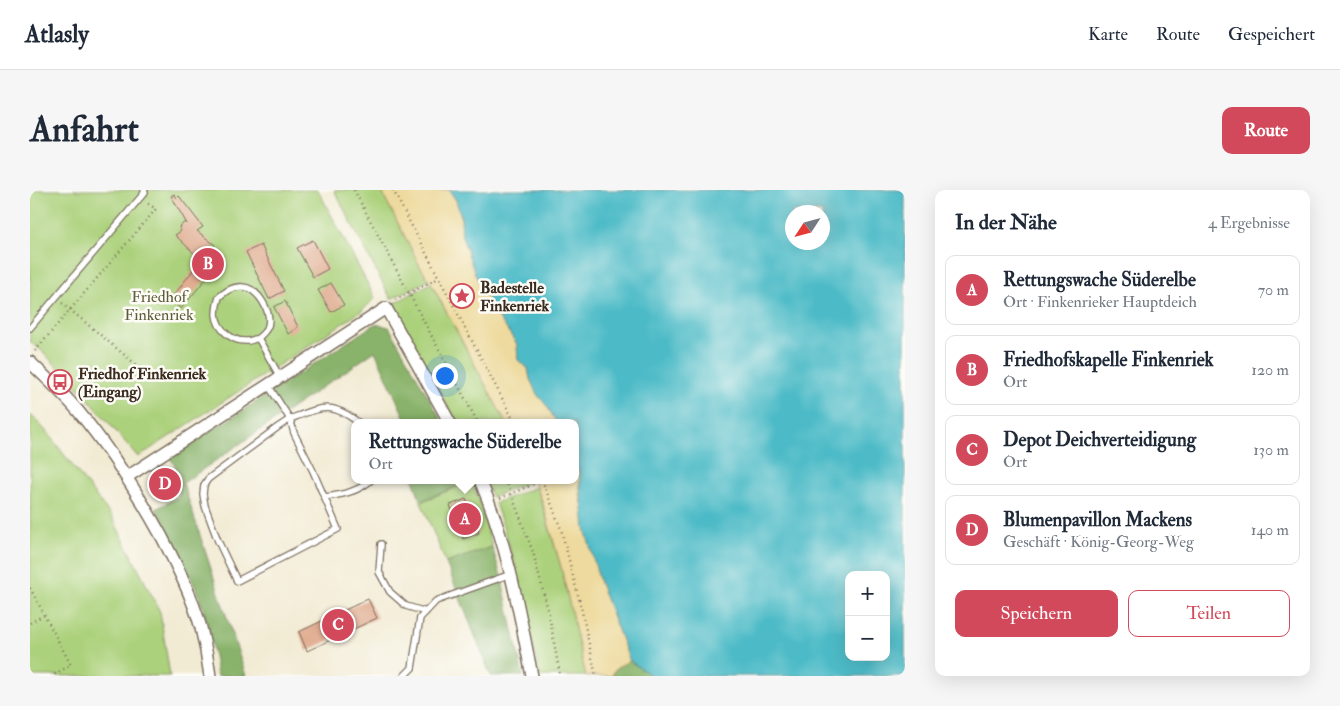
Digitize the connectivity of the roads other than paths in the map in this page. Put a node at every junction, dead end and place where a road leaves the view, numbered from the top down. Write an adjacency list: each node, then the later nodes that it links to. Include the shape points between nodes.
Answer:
1 (144, 190): 2 (lane)
2 (30, 328)
3 (258, 338): 3 (lane, via 269,324 265,305 258,295 251,289 237,287 219,297 217,321 226,333 241,341); 5 (lane)
4 (31, 358): 10 (street, via 78,411)
5 (280, 377): 6 (street); 9 (street, via 389,305)
6 (268, 385): 7 (lane); 10 (street)
7 (290, 419): 8 (lane, via 326,408 337,409); 13 (lane); 13 (lane, via 208,478 204,485 205,506 237,581 338,529)
8 (353, 419)
9 (448, 419)
10 (127, 477): 17 (street, via 188,590 201,627)
11 (367, 484): 13 (lane, via 352,492)
12 (482, 484): 15 (street)
13 (324, 496)
14 (381, 544): 16 (lane, via 380,572 390,592 406,606)
15 (511, 574): 16 (lane, via 436,600); 19 (street)
16 (426, 612): 18 (lane, via 420,618 412,668)
17 (210, 676)
18 (404, 676)
19 (532, 676)

